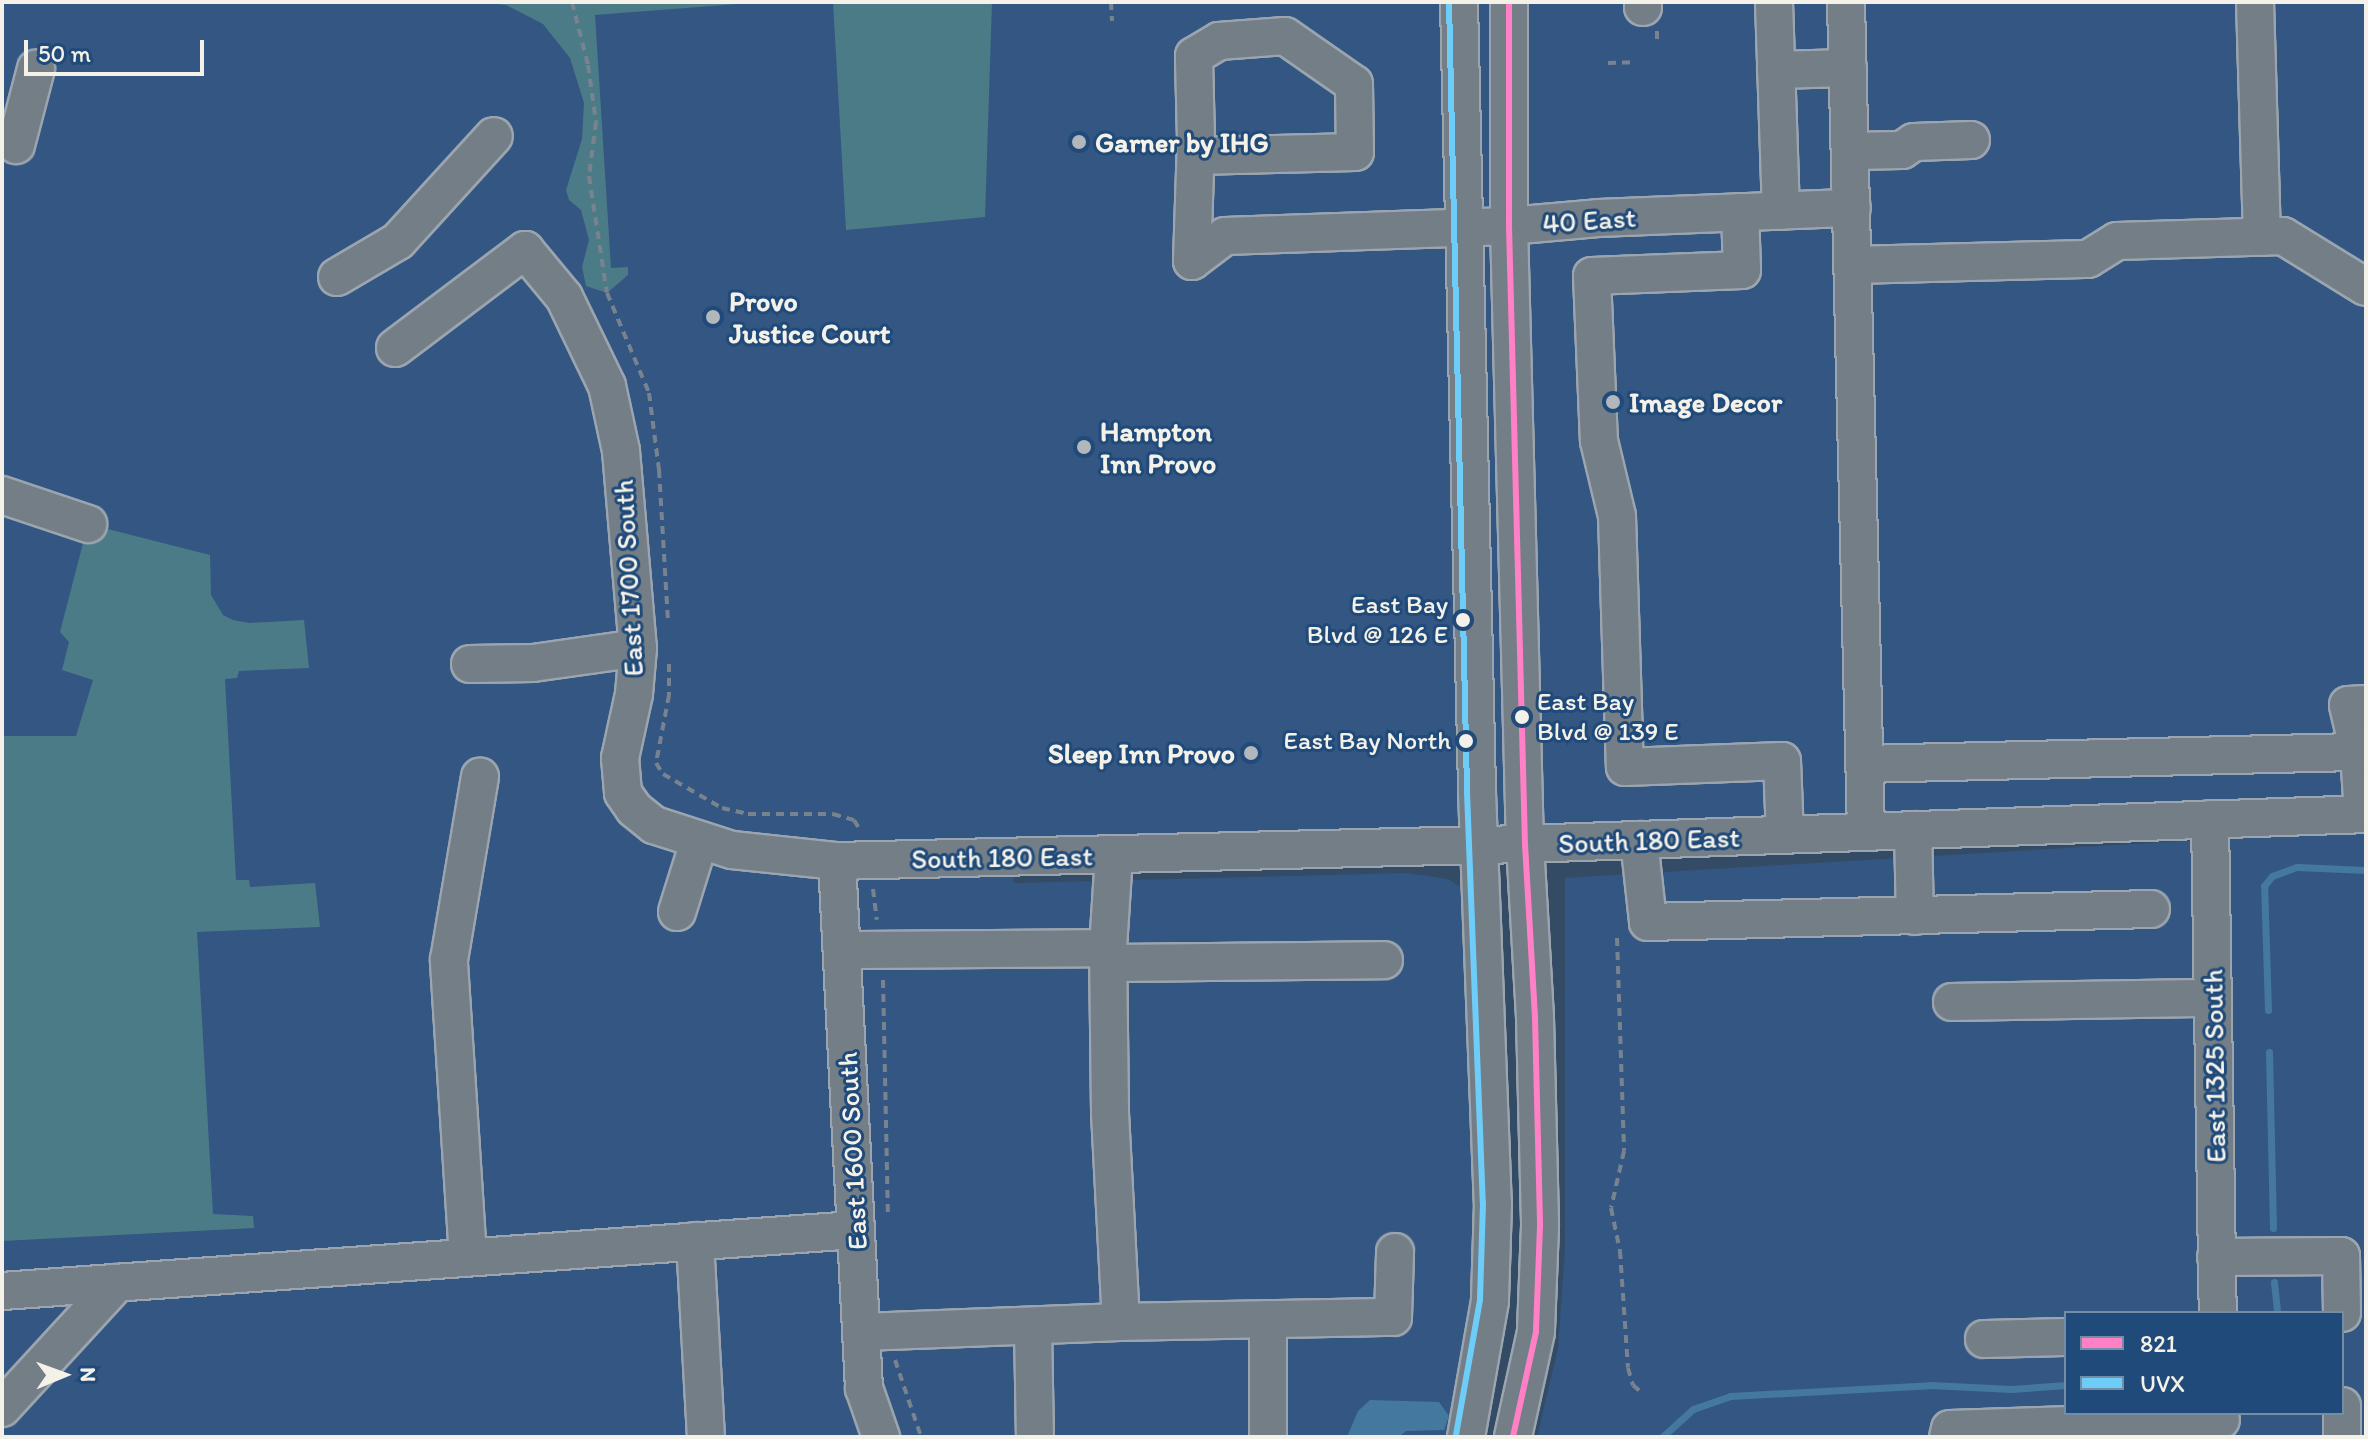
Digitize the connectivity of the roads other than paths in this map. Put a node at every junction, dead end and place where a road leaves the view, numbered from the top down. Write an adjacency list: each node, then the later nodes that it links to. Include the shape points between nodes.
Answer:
1 (1459, 2): 21 (street)
2 (1509, 2): 20 (street)
3 (1774, 2): 9 (street)
4 (1846, 2): 7 (street)
5 (2255, 2): 22 (street)
6 (1212, 49): 14 (street, via 1215,131 1225,136 1287,132); 14 (street, via 1219,41 1285,36 1354,84 1355,152); 15 (street, via 1194,56)
7 (1848, 68): 9 (street); 13 (street)
8 (36, 69): 12 (street)
9 (1776, 70): 17 (street)
10 (494, 136): 25 (street, via 398,241)
11 (1971, 140): 13 (street)
12 (16, 145)
13 (1850, 151): 16 (street)
14 (1319, 153): 15 (street)
15 (1196, 156): 21 (street, 40 East, via 1192,261 1225,236)
16 (1852, 208): 17 (street, 40 East); 23 (street)
17 (1781, 211): 18 (street, 40 East)
18 (1740, 212): 19 (street, 40 East); 24 (street, via 1742,270)
19 (1598, 218): 20 (street, 40 East); 24 (street)
20 (1509, 226): 21 (street, 40 East); 44 (street)
21 (1462, 228): 43 (street)
22 (2262, 237): 23 (street, via 2117,241 2088,259); 26 (street, via 2283,236)
23 (1853, 265): 34 (street)
24 (1592, 276): 40 (street, via 1599,441 1617,516 1625,767 1782,761)
25 (337, 277)
26 (2366, 287)
27 (395, 348): 30 (street, East 1700 South, via 525,250 564,297 607,386)
28 (2, 495): 29 (street)
29 (88, 524)
30 (659, 645): 31 (street, via 533,663); 42 (street, East 1700 South, via 634,694 620,758 623,793 654,825)
31 (470, 664)
32 (2366, 704): 33 (street, via 2348,705)
33 (2359, 752): 34 (street); 36 (street)
34 (1864, 764): 39 (street)
35 (480, 777): 58 (street, via 449,960)
36 (2364, 814): 37 (street, South 180 East)
37 (2210, 819): 38 (street, South 180 East); 53 (street, East 1325 South)
38 (1913, 830): 39 (street, South 180 East); 49 (street)
39 (1866, 832): 40 (street, South 180 East)
40 (1785, 835): 41 (street, South 180 East)
41 (1639, 840): 44 (street, South 180 East); 49 (street, via 1648,922)
42 (699, 842): 46 (street, East 1700 South); 48 (street)
43 (1480, 844): 44 (street, South 180 East); 45 (street, South 180 East); 77 (street, via 1493,1203 1490,1301)
44 (1525, 844): 78 (street, via 1540,1226 1536,1332)
45 (1114, 854): 46 (street, South 180 East); 51 (street)
46 (853, 861): 50 (street, East 1600 South)
47 (2151, 909): 49 (street)
48 (677, 912)
49 (1915, 916)
50 (842, 950): 51 (street); 55 (street, East 1600 South)
51 (1108, 955): 52 (street); 65 (street)
52 (1384, 960)
53 (2213, 998): 54 (street); 59 (street, East 1325 South)
54 (1952, 1002)
55 (872, 1229): 56 (street); 67 (street, East 1600 South)
56 (695, 1241): 58 (street); 73 (street)
57 (1395, 1252): 64 (street, via 1393,1317)
58 (468, 1257): 60 (street)
59 (2216, 1257): 62 (street, East 1325 South); 63 (street, via 2341,1256)
60 (117, 1283): 61 (street); 70 (street)
61 (2, 1291)
62 (2218, 1311)
63 (2342, 1311)
64 (1268, 1319): 65 (street); 76 (street)
65 (1121, 1322): 66 (street)
66 (1033, 1326): 67 (street); 75 (street)
67 (877, 1332): 74 (street, East 1600 South, via 864,1388)
68 (2064, 1337): 69 (street)
69 (1984, 1339)
70 (2, 1408)
71 (2342, 1415): 80 (street)
72 (2221, 1423): 79 (street, via 1950,1429)
73 (706, 1437)
74 (881, 1437)
75 (1035, 1437)
76 (1268, 1437)
77 (1466, 1437)
78 (1513, 1437)
79 (1948, 1437)
80 (2342, 1437)

